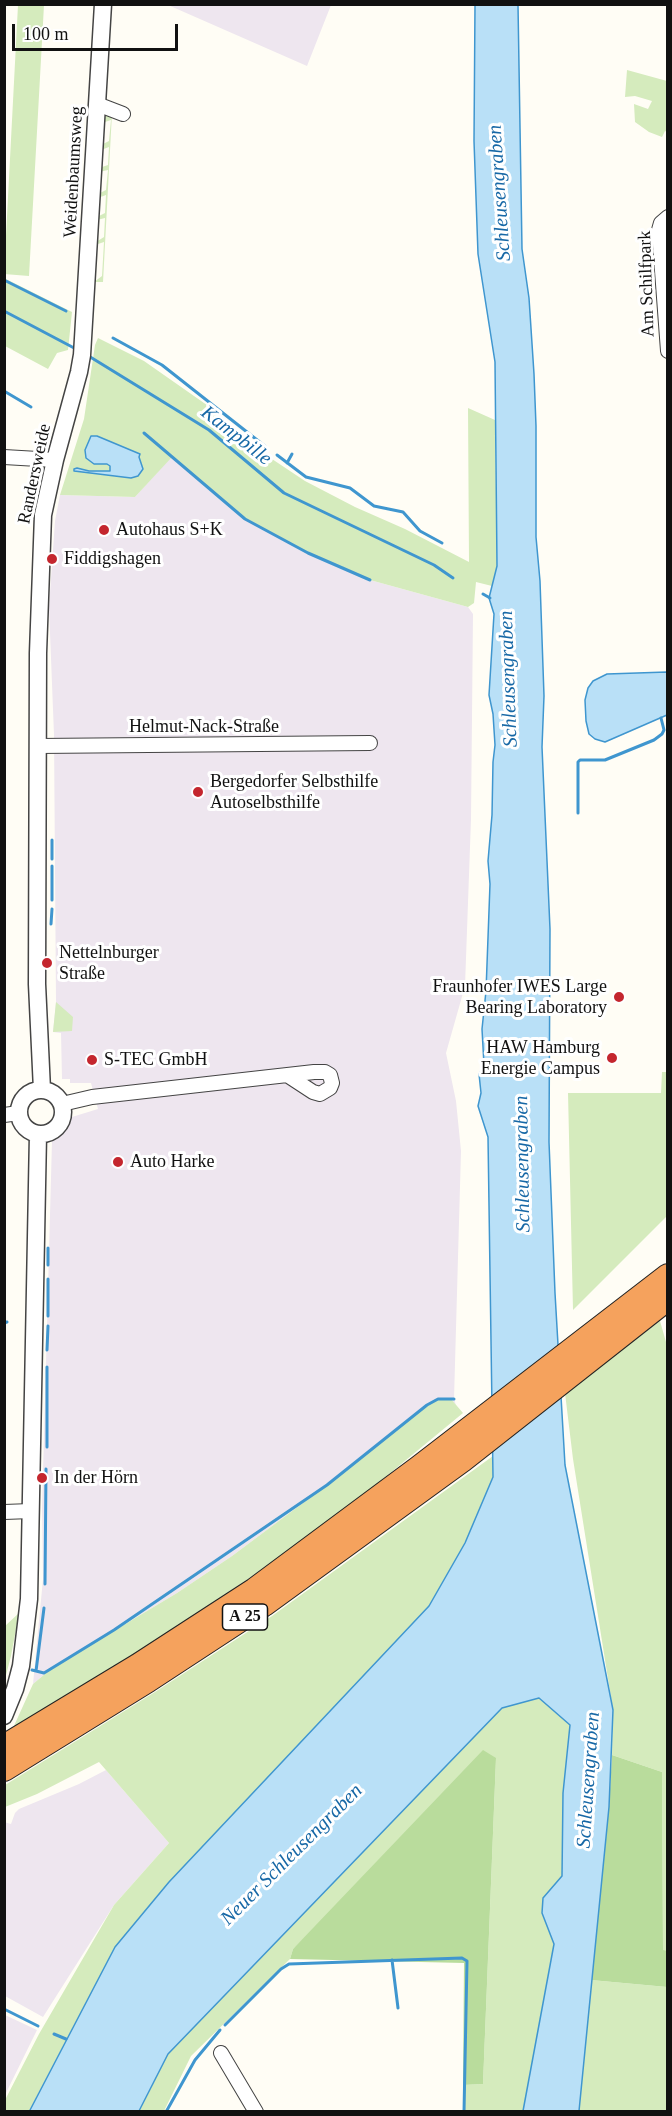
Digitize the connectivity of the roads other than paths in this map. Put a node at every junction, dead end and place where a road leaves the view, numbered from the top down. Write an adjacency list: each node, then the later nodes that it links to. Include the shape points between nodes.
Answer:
1 (103, 4): 2 (street, Weidenbaumsweg)
2 (98, 104): 3 (street); 6 (street, Weidenbaumsweg)
3 (123, 114)
4 (668, 217): 5 (street, Am Schilfpark, via 659,230)
5 (668, 351)
6 (80, 372): 8 (street, Randersweide)
7 (4, 457): 8 (street)
8 (55, 460): 10 (street, Randersweide, via 43,515)
9 (370, 744): 10 (street, Helmut-Nack-Straße)
10 (38, 746): 12 (street, Randersweide, via 37,992)
11 (287, 1075): 13 (street, via 113,1094)
12 (42, 1090): 13 (street, via 55,1095); 14 (street, via 24,1099)
13 (62, 1104): 15 (street, via 63,1114 57,1127)
14 (12, 1114): 15 (street)
15 (38, 1134): 20 (street)
16 (668, 1276): 18 (highway, A 25)
17 (668, 1298): 18 (highway, A 25)
18 (568, 1365): 19 (highway, A 25)
19 (461, 1448): 23 (highway, A 25, via 264,1604 148,1680); 23 (highway, A 25, via 255,1590 26,1735)
20 (31, 1511): 21 (street); 22 (street, via 27,1628 15,1689)
21 (4, 1512)
22 (4, 1716)
23 (9, 1759)
24 (221, 2053): 25 (street)
25 (256, 2112)

